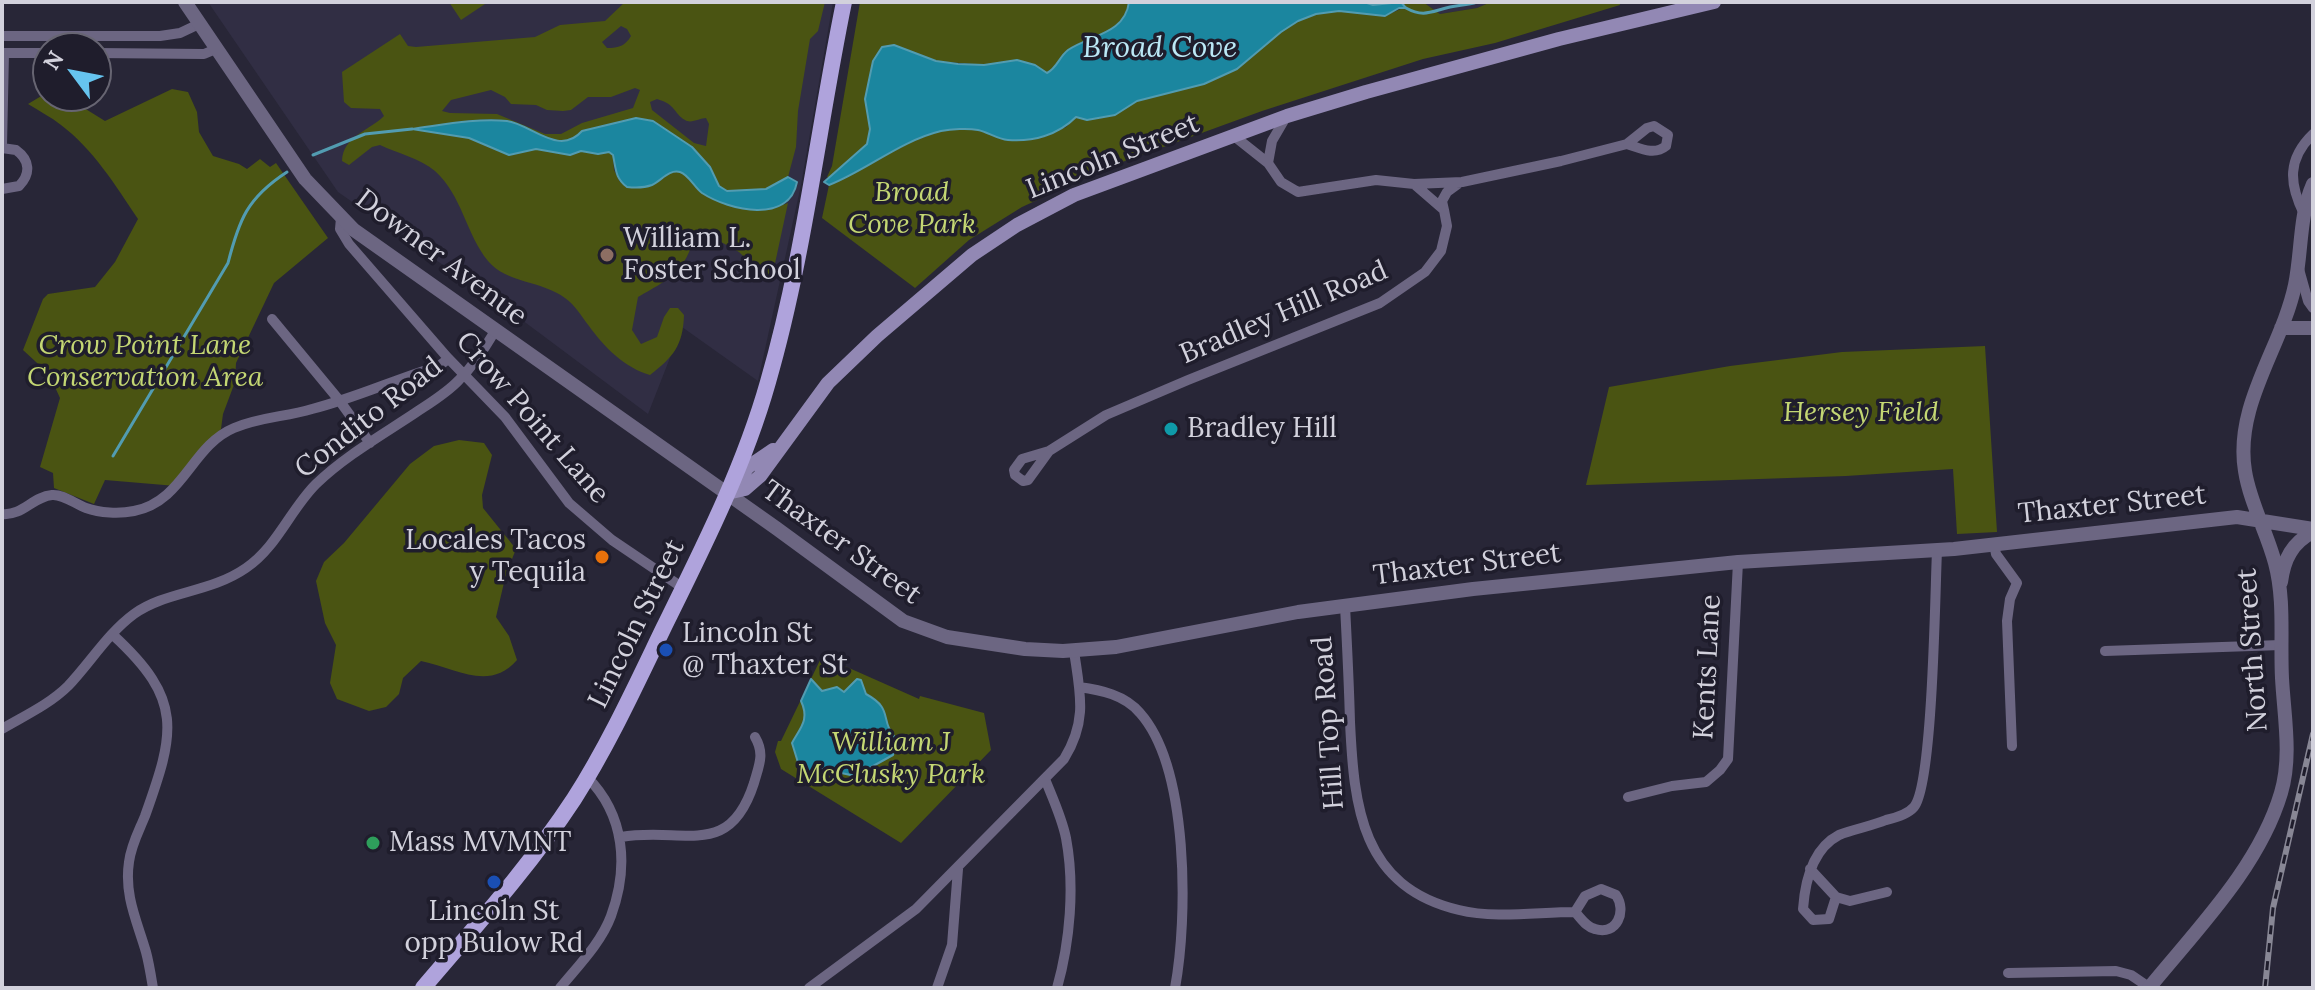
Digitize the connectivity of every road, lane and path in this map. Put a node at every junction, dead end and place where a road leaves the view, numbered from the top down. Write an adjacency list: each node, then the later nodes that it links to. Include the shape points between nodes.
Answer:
1 (185, 2): 4 (street, Downer Avenue)
2 (844, 2): 34 (main road, via 779,344)
3 (1714, 2): 10 (main road, Lincoln Street, via 1559,39)
4 (199, 24): 5 (street, via 160,36); 6 (street, Downer Avenue)
5 (2, 36)
6 (216, 49): 9 (street, via 204,54); 22 (street, Downer Avenue, via 305,179)
7 (3, 53): 8 (street); 14 (street)
8 (32, 53)
9 (112, 53)
10 (1287, 116): 12 (main road, Lincoln Street); 15 (street, via 1272,141)
11 (2313, 134): 21 (street, via 2295,161 2293,192)
12 (1234, 136): 15 (street); 34 (main road, Lincoln Street, via 1074,195 996,239 851,358 760,476 745,489)
13 (1627, 144): 16 (street)
14 (2, 147): 19 (street, via 22,154 28,167 19,186)
15 (1268, 163): 17 (street, via 1281,182 1298,192 1376,180)
16 (1462, 182): 17 (street); 20 (street, via 1447,192)
17 (1414, 184): 20 (street)
18 (2313, 184): 21 (street, North Street)
19 (2, 189)
20 (1444, 210): 33 (street, Bradley Hill Road, via 1446,239 1433,264 1413,283 1380,303 1127,406)
21 (2304, 214): 23 (street, North Street)
22 (341, 218): 28 (street, Downer Avenue); 29 (street, Crow Point Lane, via 340,229 349,244)
23 (2298, 263): 24 (street); 26 (street, North Street)
24 (2313, 308)
25 (272, 319): 31 (street)
26 (2281, 328): 27 (street); 36 (street, North Street, via 2257,386 2245,440 2245,470)
27 (2313, 328)
28 (495, 331): 30 (street, Condito Road); 34 (street, Downer Avenue)
29 (448, 359): 30 (street, Crow Point Lane); 31 (street)
30 (464, 375): 32 (street, Condito Road); 41 (street, Crow Point Lane, via 512,425 578,513)
31 (339, 400): 32 (street); 35 (street, via 221,434 168,495 142,509 104,512 55,494 19,512)
32 (370, 443): 44 (street, Condito Road, via 317,483 267,551 249,566 226,581 136,612)
33 (1049, 451)
34 (727, 493): 41 (main road, Lincoln Street); 46 (street, Thaxter Street, via 917,628 1025,649)
35 (2, 514)
36 (2260, 521): 37 (street, Thaxter Street); 38 (street, Thaxter Street, via 2237,517); 42 (street, North Street)
37 (2313, 531): 42 (street, via 2293,548)
38 (1994, 544): 39 (street, Thaxter Street); 51 (street, via 2017,583 2007,621)
39 (1937, 551): 40 (street, Thaxter Street); 57 (street, via 1923,790 1914,808 1839,836 1824,847)
40 (1738, 562): 43 (street, Thaxter Street); 54 (street, Kents Lane, via 1728,759 1706,782)
41 (683, 588): 52 (main road, Lincoln Street)
42 (2279, 590): 45 (street, North Street)
43 (1345, 606): 46 (street, Thaxter Street); 60 (street, Hill Top Road, via 1353,777 1360,819 1376,852 1404,885 1443,906 1481,914)
44 (113, 635): 49 (street, Condito Road, via 66,688); 62 (street, via 151,676 167,714 166,755 129,864 128,892)
45 (2281, 645): 47 (street); 69 (street, North Street, via 2287,724 2282,792 2239,874)
46 (1074, 651): 48 (street)
47 (2105, 651)
48 (1079, 687): 53 (street, via 1076,741); 68 (street, via 1129,703 1162,750 1179,825 1183,879 1183,934)
49 (2, 729)
50 (755, 737): 55 (street, via 762,758 744,809 730,826 711,834)
51 (2012, 746)
52 (587, 777): 55 (street, via 609,803); 63 (main road, Lincoln Street, via 524,868)
53 (1045, 779): 56 (street); 67 (street, via 1060,816 1069,864 1066,945)
54 (1628, 797)
55 (621, 837): 64 (street, via 620,879 610,918)
56 (958, 868): 65 (street, via 916,909); 66 (street, via 952,945)
57 (1810, 869): 59 (street); 59 (street, via 1803,909 1813,920 1829,919)
58 (1887, 892): 59 (street, via 1850,901)
59 (1836, 897)
60 (1575, 912): 60 (street, Hill Top Road, via 1588,926 1605,930 1620,919 1622,910 1616,895 1601,889 1585,896)
61 (2008, 973): 69 (street, via 2116,971)
62 (153, 988)
63 (423, 988)
64 (560, 988)
65 (809, 988)
66 (937, 988)
67 (1057, 988)
68 (1175, 988)
69 (2149, 988)

